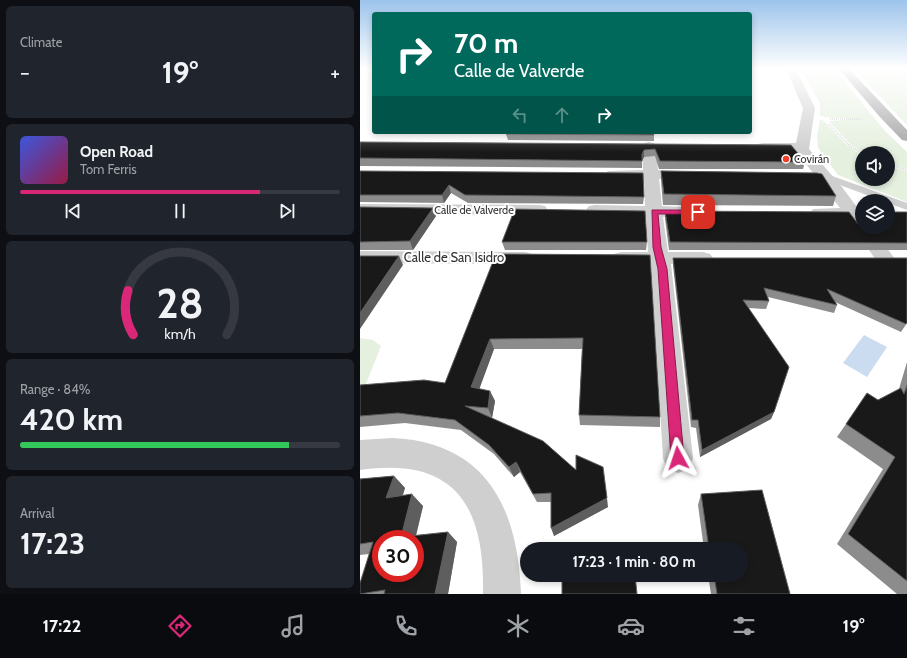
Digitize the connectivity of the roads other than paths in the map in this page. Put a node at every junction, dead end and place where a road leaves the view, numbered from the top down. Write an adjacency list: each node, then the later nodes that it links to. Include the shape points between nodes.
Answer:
1 (804, 97): 6 (street, via 809,108)
2 (869, 97): 3 (highway)
3 (907, 138)
4 (649, 146): 8 (street)
5 (747, 147): 6 (street)
6 (802, 147): 11 (street, via 807,158)
7 (599, 174): 8 (street)
8 (651, 174): 9 (street); 15 (street)
9 (701, 175)
10 (804, 176): 11 (street)
11 (824, 176): 17 (lane, via 851,185); 19 (street)
12 (360, 209): 13 (street, Calle de Valverde)
13 (554, 210)
14 (578, 210): 15 (street)
15 (654, 212): 16 (street); 25 (street)
16 (713, 212)
17 (905, 212)
18 (806, 213): 20 (street)
19 (855, 217)
20 (855, 221)
21 (870, 234): 27 (street, via 893,258)
22 (360, 257): 23 (street, Calle de San Isidro)
23 (542, 258)
24 (605, 258): 25 (street)
25 (660, 258): 26 (street); 29 (street)
26 (721, 258)
27 (861, 259)
28 (360, 455): 30 (street, via 392,452 414,454 442,464 468,482 487,507 499,542 503,568)
29 (678, 458)
30 (502, 594)

